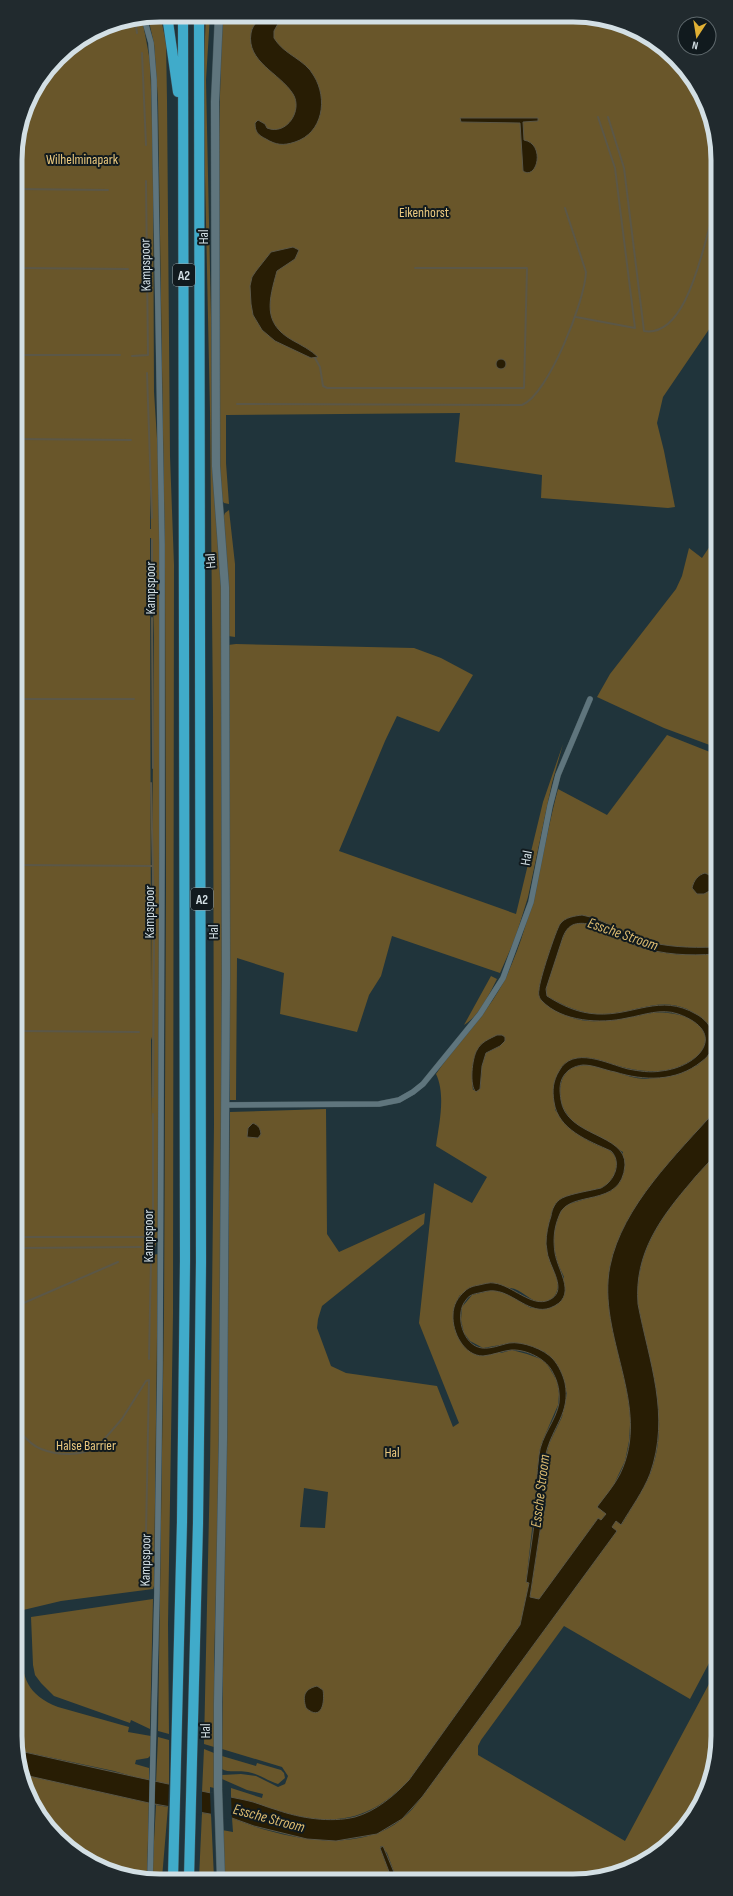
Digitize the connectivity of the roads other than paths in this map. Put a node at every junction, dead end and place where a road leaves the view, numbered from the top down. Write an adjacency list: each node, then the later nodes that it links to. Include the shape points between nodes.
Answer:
1 (168, 22): 6 (highway, A2)
2 (183, 22): 6 (highway, A2)
3 (199, 22): 11 (highway, A2, via 202,1038 198,1523)
4 (219, 22): 8 (street, Hal, via 215,117 216,466 225,593)
5 (145, 23): 9 (street, Kampspoor, via 154,80 162,544 160,1364)
6 (184, 142): 10 (highway, A2, via 185,1260)
7 (590, 699): 8 (street, Hal, via 558,775 531,902 503,978 480,1014 431,1075 414,1092 399,1100 380,1104)
8 (226, 1105): 12 (street, Hal, via 218,1789)
9 (150, 1874)
10 (173, 1874)
11 (189, 1874)
12 (221, 1874)

